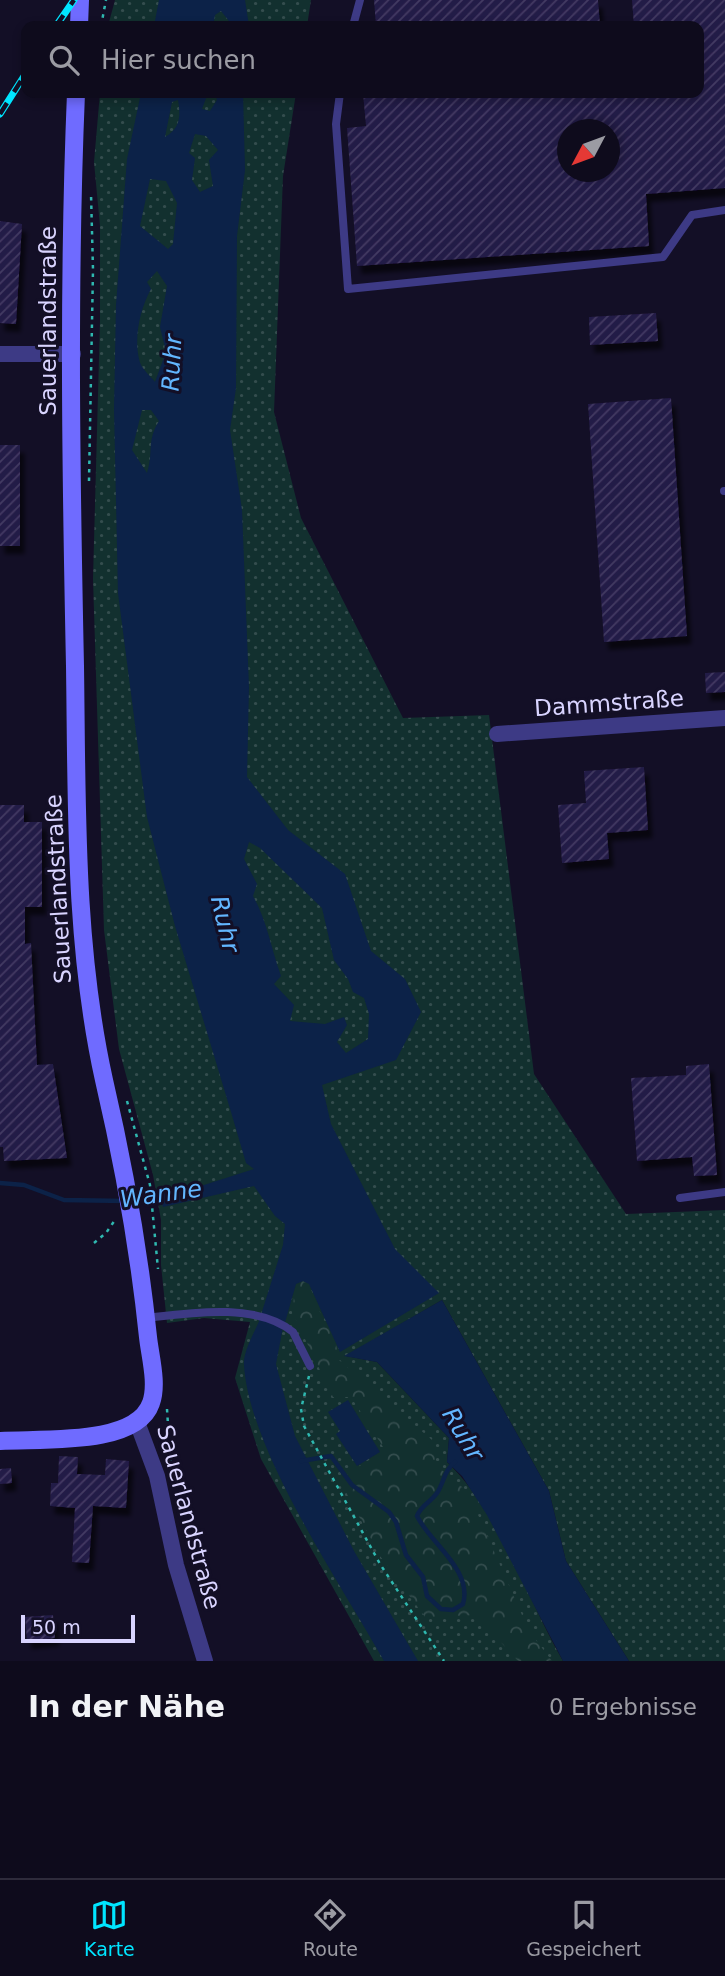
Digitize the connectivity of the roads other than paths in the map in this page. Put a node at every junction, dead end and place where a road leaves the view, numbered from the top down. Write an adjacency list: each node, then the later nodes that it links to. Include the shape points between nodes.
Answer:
1 (80, 0): 3 (street)
2 (360, 0): 4 (lane)
3 (79, 21)
4 (354, 21)
5 (76, 98): 9 (street, Sauerlandstraße)
6 (339, 98): 7 (lane, via 336,124 348,289 663,257 692,215)
7 (725, 210)
8 (0, 354): 9 (street)
9 (73, 354): 14 (street, Sauerlandstraße, via 73,562 86,973 96,1044 129,1189)
10 (725, 718): 11 (street, Dammstraße)
11 (497, 734)
12 (725, 1192): 13 (lane)
13 (680, 1198)
14 (146, 1318): 15 (lane, via 223,1311 253,1316 287,1327); 16 (street, Sauerlandstraße, via 153,1398)
15 (310, 1366)
16 (137, 1422): 17 (street, via 98,1435); 18 (street, Sauerlandstraße, via 157,1476 176,1565)
17 (0, 1441)
18 (205, 1661)

